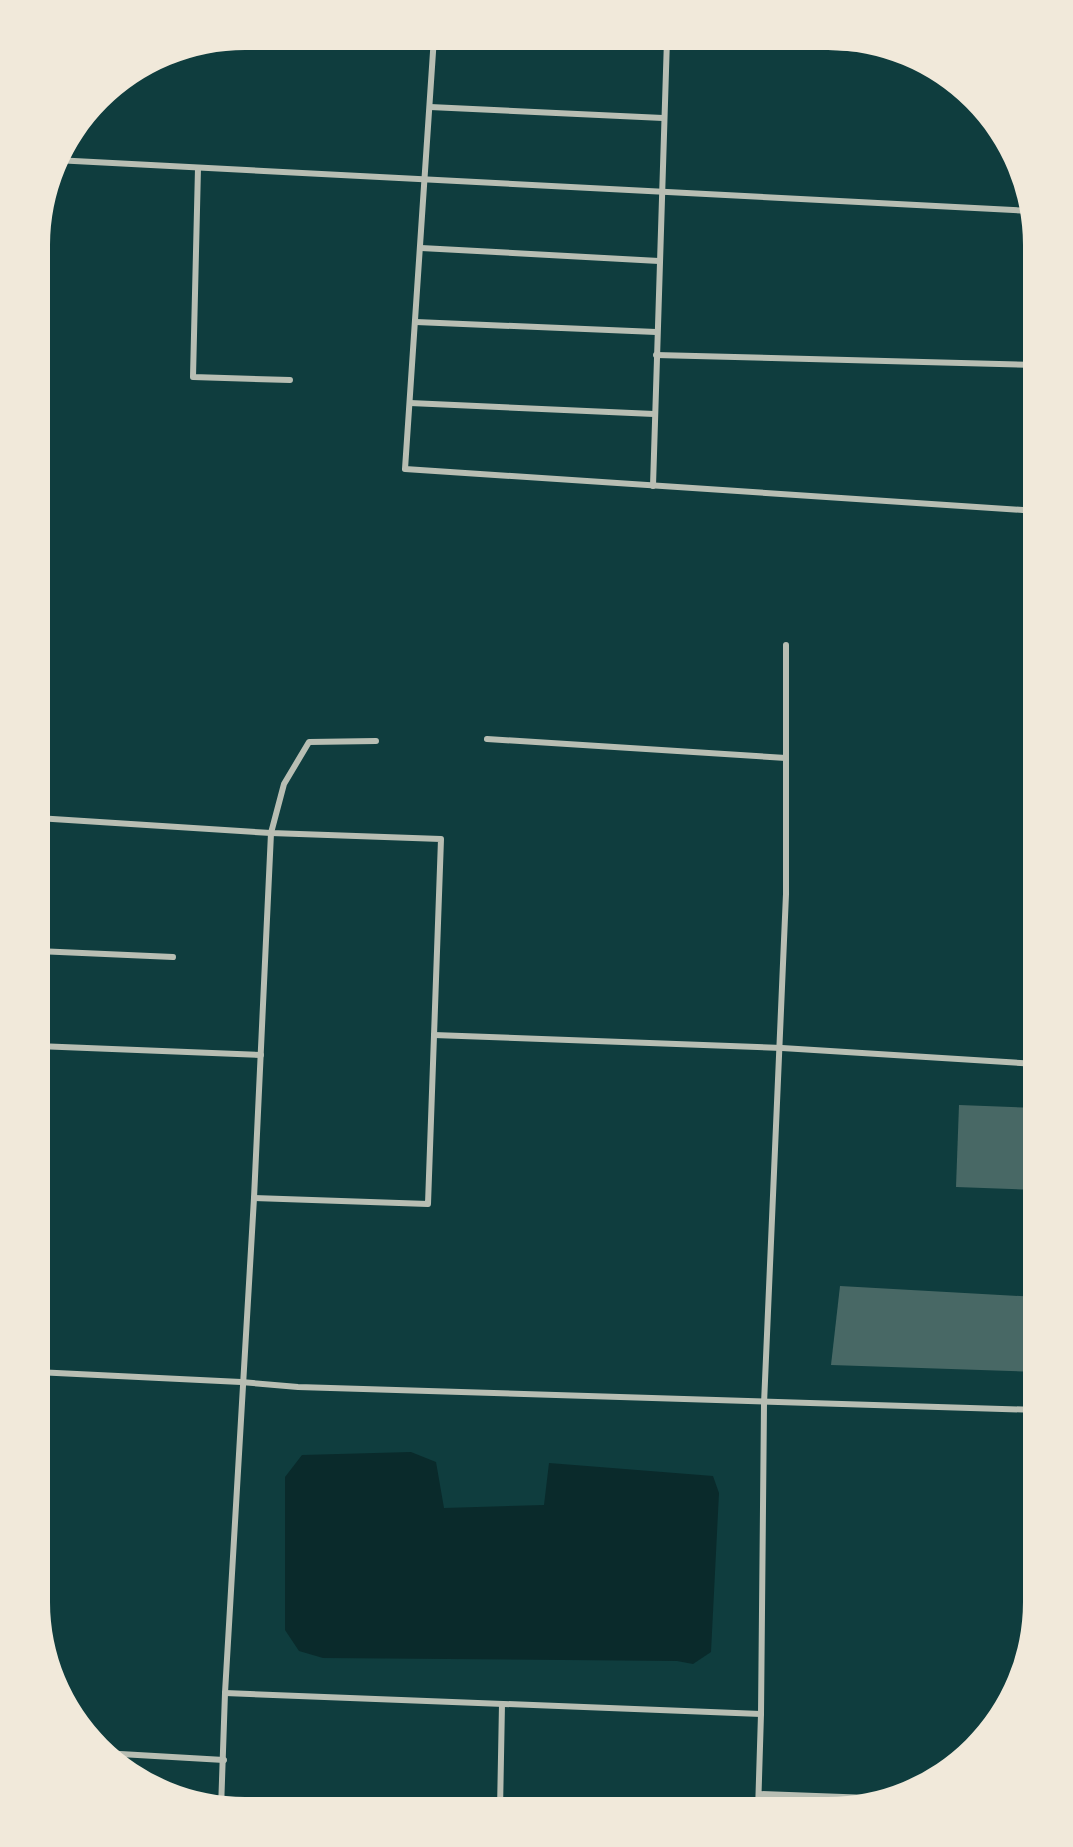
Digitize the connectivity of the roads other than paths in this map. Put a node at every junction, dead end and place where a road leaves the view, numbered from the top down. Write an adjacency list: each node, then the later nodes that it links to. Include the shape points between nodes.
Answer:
1 (433, 50): 3 (lane)
2 (666, 50): 4 (lane)
3 (430, 107): 4 (lane); 7 (lane)
4 (663, 118): 8 (lane)
5 (69, 161): 6 (lane)
6 (198, 168): 7 (lane); 16 (lane, via 193,377)
7 (425, 180): 8 (lane); 10 (lane)
8 (661, 192): 9 (lane); 11 (lane)
9 (1020, 210)
10 (421, 248): 11 (lane); 12 (lane)
11 (659, 261): 13 (lane)
12 (416, 322): 13 (lane); 17 (lane)
13 (656, 332): 14 (lane)
14 (656, 355): 15 (lane); 18 (lane)
15 (1023, 365)
16 (290, 380)
17 (410, 403): 18 (lane); 19 (lane, via 405,469)
18 (654, 414): 19 (lane)
19 (653, 486): 20 (lane)
20 (1023, 510)
21 (786, 645): 24 (lane)
22 (487, 739): 24 (lane)
23 (376, 741): 26 (lane, via 309,742 284,784)
24 (786, 758): 31 (lane)
25 (50, 819): 26 (lane)
26 (271, 833): 29 (lane, via 441,839); 32 (lane)
27 (50, 952): 28 (lane)
28 (173, 957)
29 (434, 1035): 31 (lane); 34 (lane, via 428,1204)
30 (50, 1047): 32 (lane)
31 (782, 1048): 33 (lane); 37 (lane)
32 (261, 1055): 34 (lane)
33 (1023, 1063)
34 (254, 1198): 36 (lane)
35 (50, 1373): 36 (lane)
36 (241, 1382): 37 (lane); 39 (lane)
37 (764, 1404): 38 (lane); 41 (lane)
38 (1023, 1410)
39 (225, 1693): 40 (lane); 43 (lane)
40 (502, 1704): 41 (lane); 46 (lane)
41 (761, 1714): 44 (lane)
42 (123, 1754): 43 (lane)
43 (224, 1760): 45 (lane)
44 (759, 1794): 47 (lane); 48 (lane)
45 (222, 1795)
46 (500, 1797)
47 (759, 1797)
48 (841, 1797)

